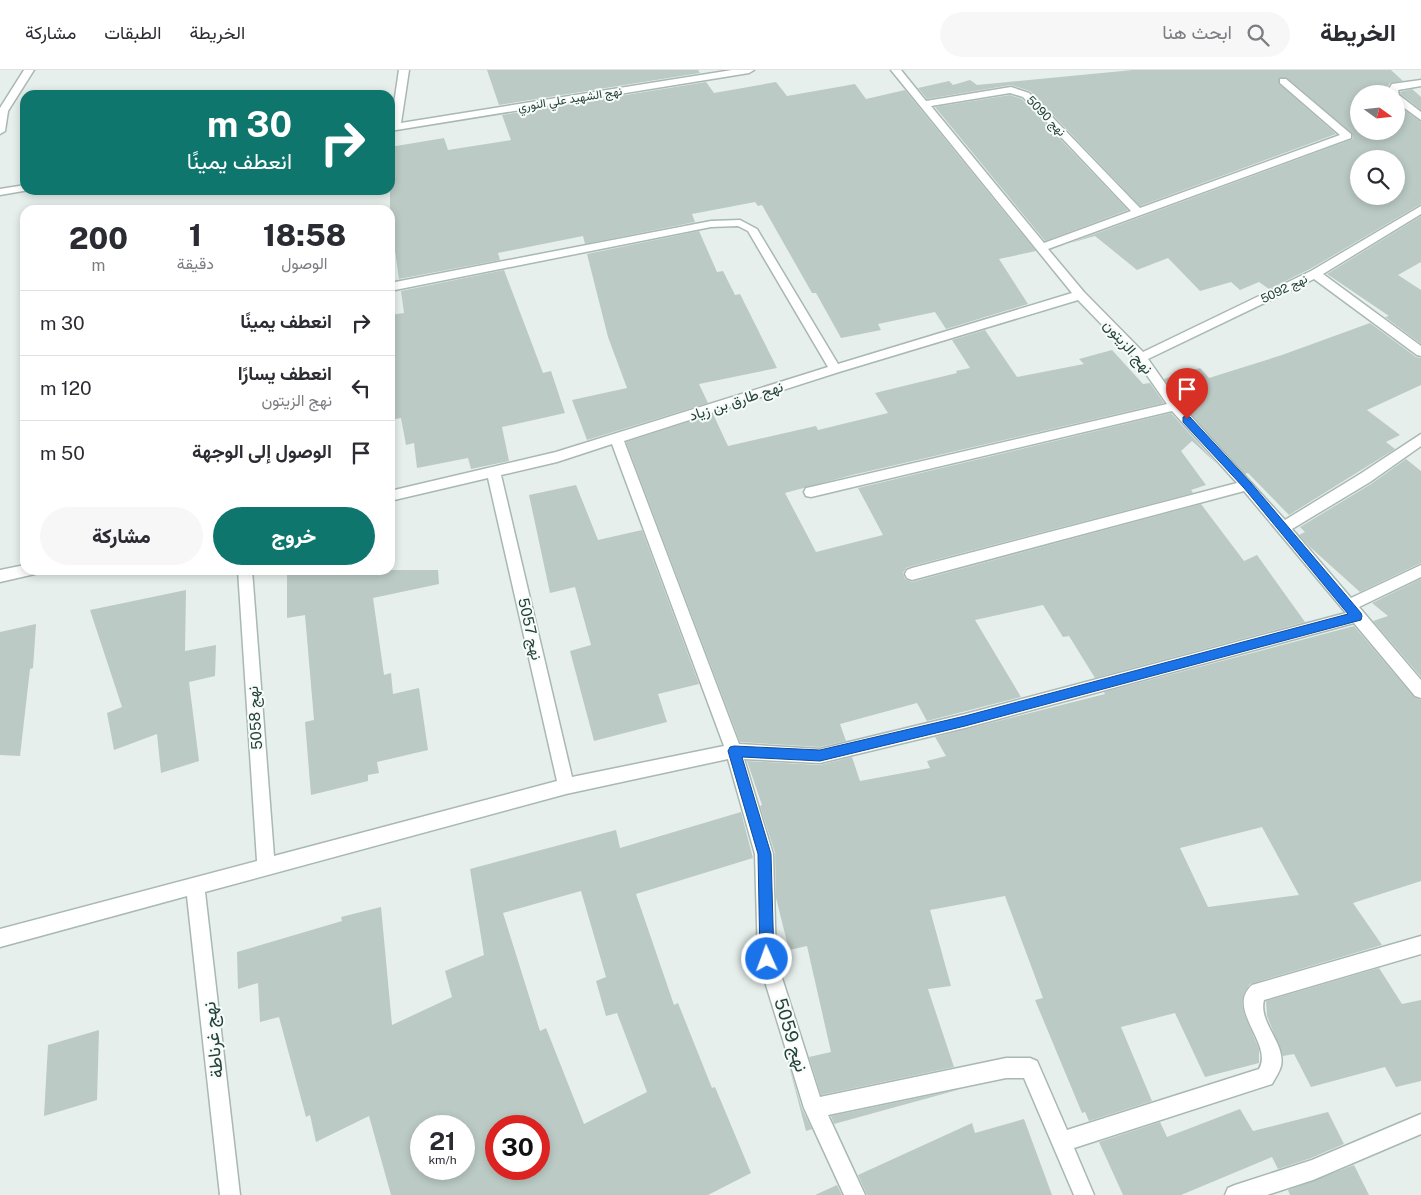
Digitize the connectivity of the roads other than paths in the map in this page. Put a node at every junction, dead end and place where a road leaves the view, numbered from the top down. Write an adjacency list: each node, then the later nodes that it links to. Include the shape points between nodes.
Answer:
1 (28, 70): 10 (street)
2 (404, 70): 11 (street)
3 (750, 70): 13 (street, نهج الشهيد علي النوري)
4 (896, 70): 9 (street, نهج الزيتون)
5 (1282, 82): 18 (street, via 1347,136)
6 (1421, 83): 7 (street)
7 (1404, 85)
8 (1405, 103): 12 (street)
9 (925, 104): 18 (street, نهج 5090, via 1011,90 1026,94); 19 (street, نهج الزيتون)
10 (2, 111): 14 (street)
11 (395, 117)
12 (1421, 117)
13 (395, 128)
14 (0, 131)
15 (20, 189): 16 (street)
16 (0, 192)
17 (1421, 209): 20 (street, نهج 5092)
18 (1138, 212): 19 (street)
19 (1041, 248): 22 (street, نهج الزيتون)
20 (1315, 274): 23 (street); 24 (street, نهج 5092)
21 (395, 286): 25 (street, via 712,224 740,224 752,229)
22 (1080, 295): 24 (street, نهج الزيتون); 25 (street, نهج طارق بن زياد)
23 (1421, 352)
24 (1141, 358): 26 (street, نهج الزيتون)
25 (835, 369): 27 (street, نهج طارق بن زياد)
26 (1175, 406): 30 (street, نهج الزيتون); 31 (street)
27 (617, 439): 29 (street, نهج طارق بن زياد); 41 (street, نهج 5059)
28 (1421, 439): 33 (street)
29 (494, 473): 32 (street, نهج طارق بن زياد); 42 (street, نهج 5057)
30 (1247, 486): 33 (street, نهج الزيتون); 36 (street)
31 (811, 492)
32 (395, 495)
33 (1283, 528): 39 (street, نهج الزيتون)
34 (1421, 571): 39 (street)
35 (20, 572): 38 (street)
36 (912, 574)
37 (245, 575): 43 (street, نهج 5058)
38 (0, 576)
39 (1352, 611): 40 (street, نهج الزيتون); 41 (street, via 965,721 820,756)
40 (1421, 691)
41 (734, 751): 42 (street); 47 (street, نهج 5059, via 764,854 767,959)
42 (566, 786): 43 (street)
43 (266, 866): 44 (street)
44 (195, 885): 45 (street); 50 (street, نهج غرناطة)
45 (0, 938)
46 (1421, 945): 49 (street, via 1259,992 1253,997 1255,1013 1272,1056 1271,1067 1265,1077)
47 (814, 1108): 49 (street, via 1006,1068 1030,1068); 51 (street, نهج 5059)
48 (1421, 1124): 53 (street, via 1313,1170)
49 (1061, 1142): 52 (street)
50 (230, 1195)
51 (855, 1195)
52 (1084, 1195)
53 (1235, 1195)

